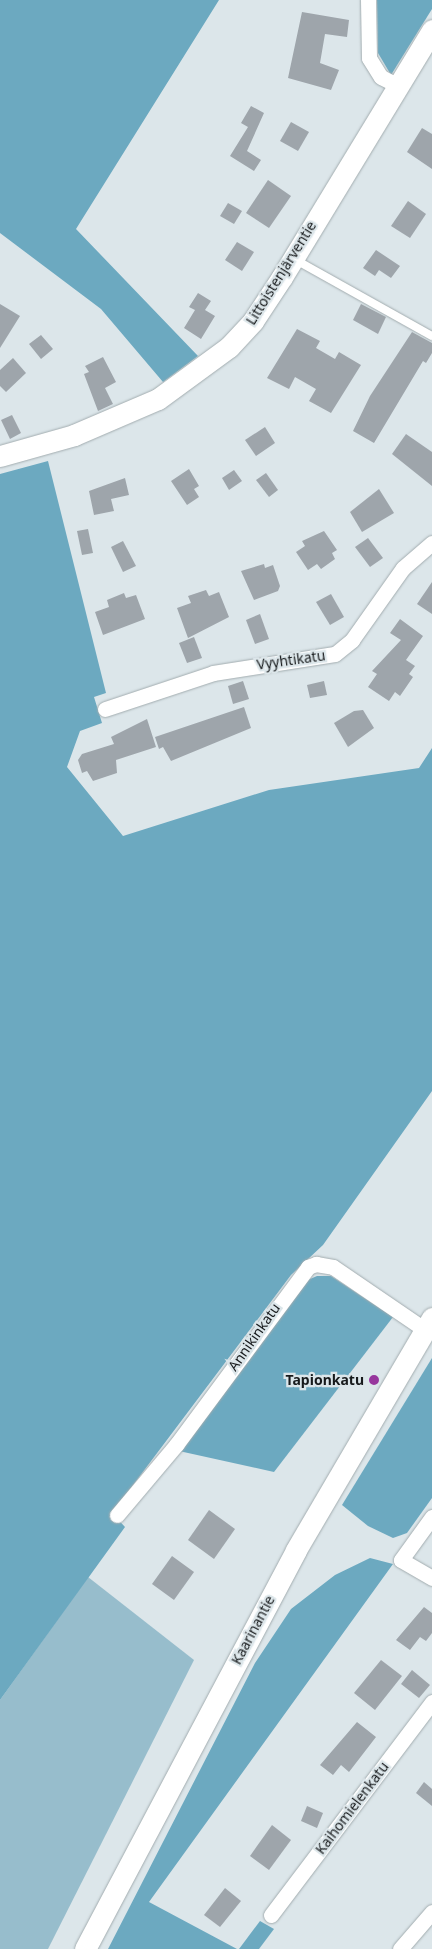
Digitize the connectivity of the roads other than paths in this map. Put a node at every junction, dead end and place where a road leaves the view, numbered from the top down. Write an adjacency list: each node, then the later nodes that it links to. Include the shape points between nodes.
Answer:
1 (368, 0): 3 (street, via 369,58 381,77)
2 (432, 30): 3 (main road, Littoistenjärventie)
3 (397, 85): 4 (main road, Littoistenjärventie)
4 (292, 258): 5 (lane); 6 (main road, Littoistenjärventie, via 253,321 180,387 74,435)
5 (432, 336)
6 (0, 456)
7 (432, 543): 8 (street, Vyyhtikatu, via 403,568 352,640 335,654 213,673)
8 (105, 708)
9 (428, 1323): 10 (street, Annikinkatu, via 333,1267 308,1267 176,1445); 16 (main road, Kaarinantie, via 296,1550)
10 (117, 1514)
11 (432, 1517): 12 (street, via 401,1560)
12 (432, 1578)
13 (432, 1702): 15 (street, Kaihomielenkatu)
14 (432, 1911): 17 (street)
15 (271, 1914)
16 (85, 1949)
17 (400, 1949)

